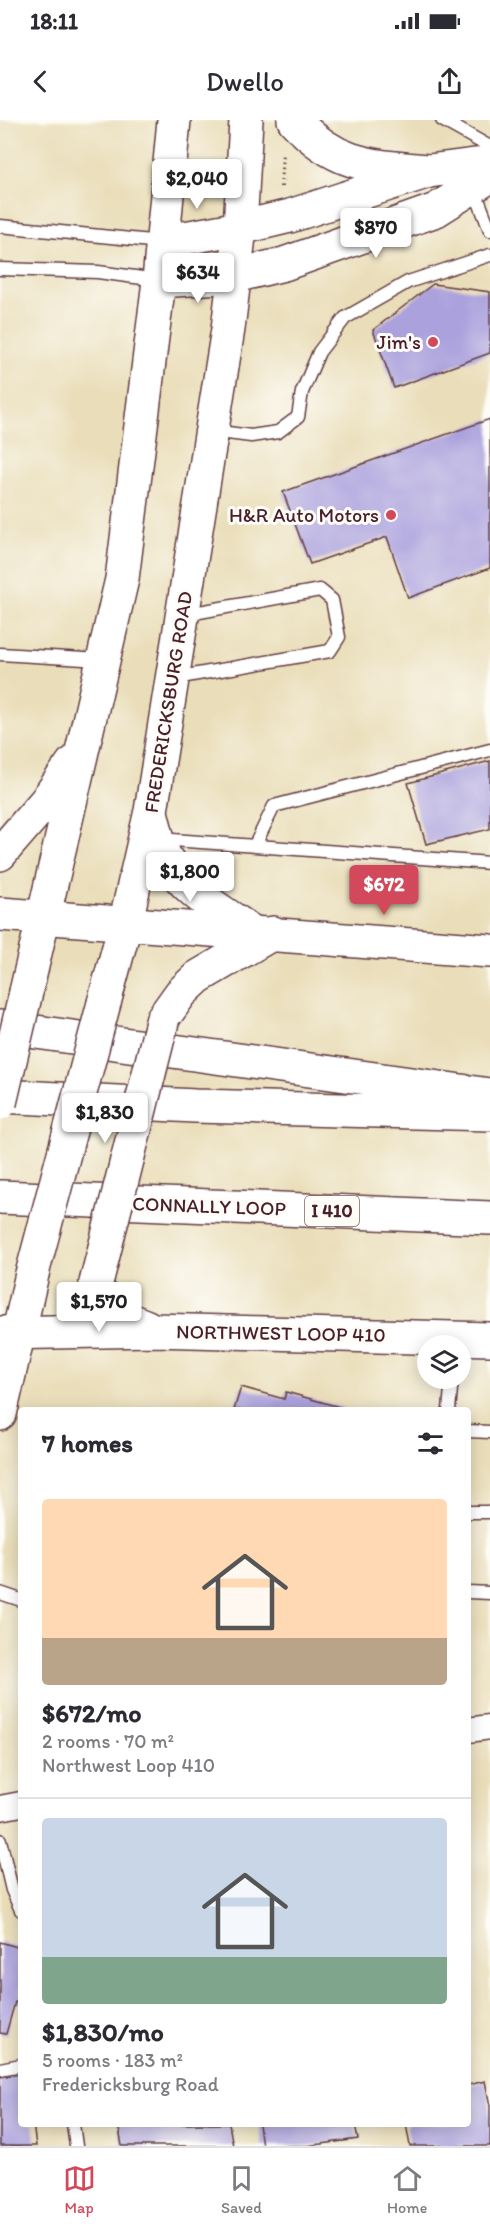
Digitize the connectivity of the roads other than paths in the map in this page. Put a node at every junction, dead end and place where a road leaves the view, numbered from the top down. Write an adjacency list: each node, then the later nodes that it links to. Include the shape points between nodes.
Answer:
1 (174, 120): 11 (main road)
2 (246, 120): 9 (main road, FREDERICKSBURG ROAD)
3 (442, 120): 5 (lane)
4 (288, 130): 6 (main road, via 347,159 373,166)
5 (490, 147)
6 (429, 171): 7 (main road); 9 (main road)
7 (484, 175): 10 (lane); 14 (main road, via 436,210 284,264)
8 (0, 226): 11 (lane)
9 (240, 228): 11 (main road); 14 (main road, FREDERICKSBURG ROAD)
10 (490, 230)
11 (162, 242): 15 (main road)
12 (490, 255): 16 (lane, via 408,282 345,318 319,352 302,392 298,417 278,432 250,436)
13 (0, 269): 15 (lane, via 98,272)
14 (234, 276): 15 (main road); 16 (main road, FREDERICKSBURG ROAD)
15 (159, 281): 19 (main road, via 122,579)
16 (212, 431): 17 (main road, FREDERICKSBURG ROAD)
17 (182, 615): 20 (main road, FREDERICKSBURG ROAD); 20 (lane, via 320,590 332,600 339,637 330,651)
18 (0, 654): 19 (lane)
19 (103, 660): 21 (main road)
20 (172, 679): 23 (main road, FREDERICKSBURG ROAD)
21 (82, 750): 25 (main road, via 46,801); 28 (main road)
22 (490, 750): 24 (lane, via 274,806)
23 (155, 825): 24 (lane); 29 (main road, FREDERICKSBURG ROAD); 30 (main road, via 165,856 194,892)
24 (255, 845): 26 (lane)
25 (0, 854)
26 (490, 863)
27 (0, 914): 28 (main road)
28 (45, 916): 29 (main road); 35 (main road, bridge)
29 (125, 925): 30 (main road); 40 (main road, FREDERICKSBURG ROAD, bridge, via 32,1274)
30 (263, 933): 31 (main road); 39 (main road, bridge, via 198,977 163,1018 96,1283 103,1303 117,1315)
31 (490, 951)
32 (0, 1027): 33 (main road)
33 (490, 1095)
34 (0, 1096): 36 (main road)
35 (0, 1103)
36 (490, 1114)
37 (0, 1197): 38 (main road, CONNALLY LOOP / I 410)
38 (490, 1218)
39 (154, 1330): 40 (main road, NORTHWEST LOOP 410); 42 (main road, NORTHWEST LOOP 410)
40 (9, 1333): 46 (main road, FREDERICKSBURG ROAD)
41 (490, 1339): 43 (main road, NORTHWEST LOOP 410)
42 (417, 1340)
43 (471, 1341)
44 (451, 1389): 45 (lane)
45 (449, 1407)
46 (0, 1414)
47 (471, 1431): 48 (lane)
48 (490, 1432)
49 (471, 1512): 50 (lane)
50 (490, 1512)
51 (471, 1592): 53 (lane)
52 (0, 1593): 54 (lane)
53 (490, 1593)
54 (18, 1599)
55 (490, 1727): 56 (street)
56 (471, 1730)
57 (18, 1805): 58 (street)
58 (0, 1808)
59 (0, 1840): 60 (lane)
60 (18, 1903)
61 (18, 2066): 62 (lane)
62 (0, 2069)
63 (73, 2127): 64 (lane)
64 (76, 2146)

